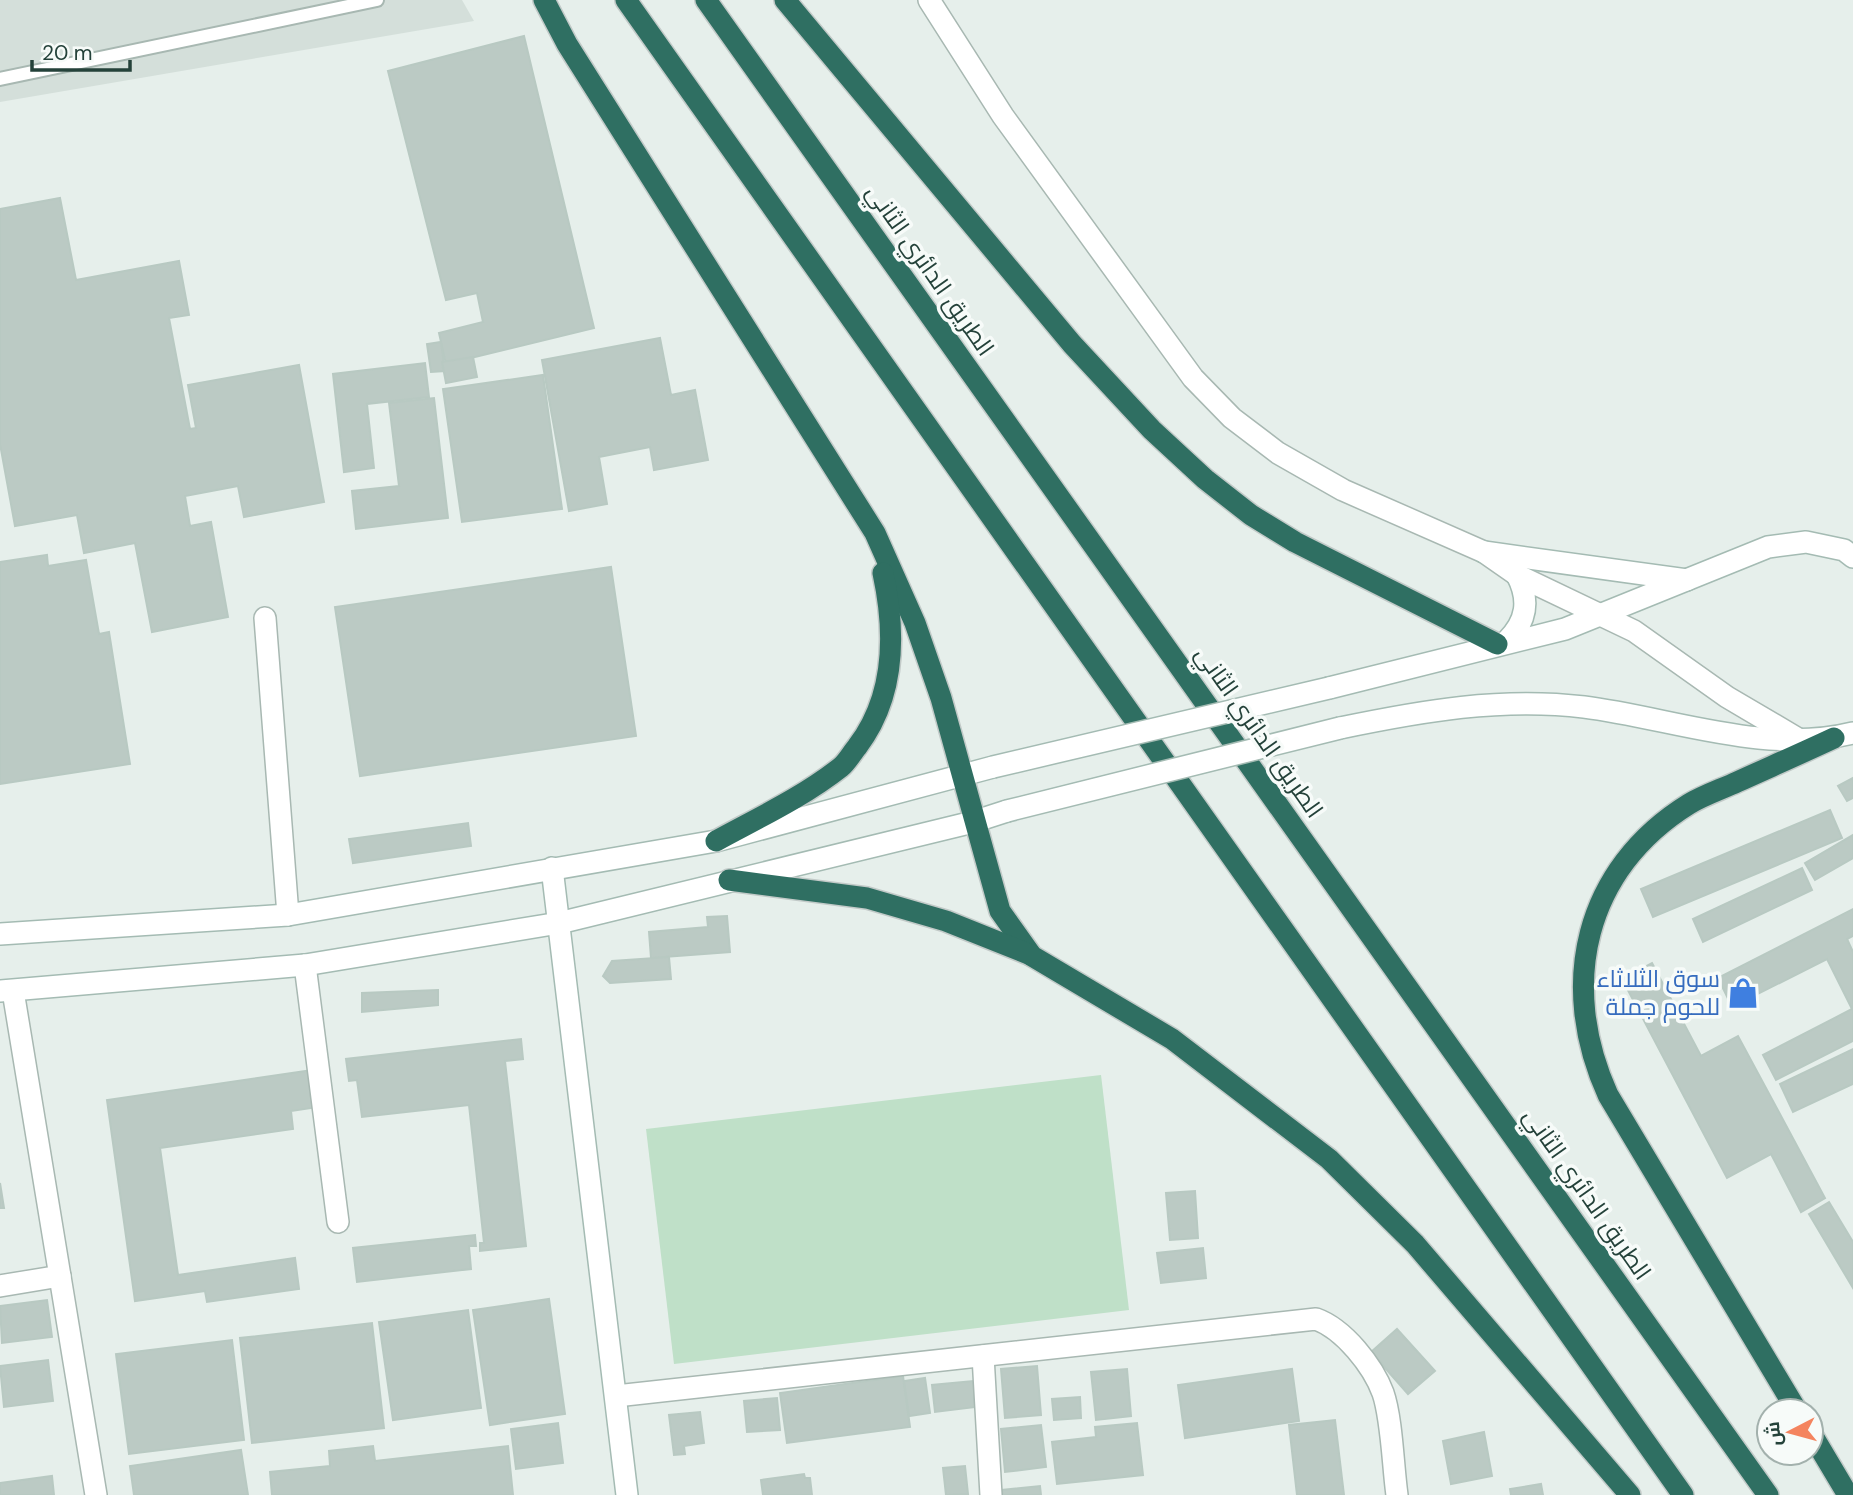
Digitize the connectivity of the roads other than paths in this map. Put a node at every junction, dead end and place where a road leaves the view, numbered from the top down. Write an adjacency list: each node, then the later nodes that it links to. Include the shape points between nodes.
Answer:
1 (377, 0): 7 (lane)
2 (544, 0): 8 (highway, via 567,44)
3 (626, 0): 42 (highway)
4 (706, 0): 43 (highway, الطريق الدائري الثاني)
5 (785, 0): 15 (highway, via 1072,344 1196,471 1294,542)
6 (929, 0): 9 (street, via 1003,116 1193,378 1232,418 1278,453 1343,489)
7 (0, 79)
8 (875, 533): 19 (highway, via 915,623); 21 (highway, via 891,613 891,665 875,723 843,766)
9 (1484, 552): 11 (street); 12 (street)
10 (1853, 557): 12 (street, via 1844,550 1806,542 1768,547)
11 (1517, 575): 13 (street); 15 (street, via 1524,589 1525,610 1517,631)
12 (1689, 580): 13 (street)
13 (1604, 615): 15 (street); 18 (street)
14 (265, 618): 24 (street)
15 (1502, 643): 19 (street, bridge)
16 (1853, 725): 17 (street)
17 (1844, 736): 18 (street); 35 (highway, via 1690,803 1643,837 1622,862 1593,919 1581,991 1592,1061 1608,1095)
18 (1800, 740): 20 (street, bridge, via 1741,735 1583,707 1510,702 1431,709)
19 (963, 775): 20 (highway); 21 (street)
20 (973, 822): 23 (street); 27 (highway, via 1000,911)
21 (716, 841): 22 (street)
22 (552, 868): 24 (street); 25 (street)
23 (729, 880): 25 (street); 27 (highway, via 867,898 946,921)
24 (288, 915): 26 (street)
25 (559, 923): 28 (street); 34 (street)
26 (0, 934)
27 (1032, 956): 41 (highway, via 1172,1039 1329,1159 1415,1244)
28 (305, 965): 29 (street); 30 (street)
29 (6, 991): 31 (street)
30 (338, 1222)
31 (60, 1276): 32 (street); 37 (street)
32 (0, 1286)
33 (983, 1356): 34 (street); 39 (street); 40 (street, via 1316,1319 1329,1323 1369,1369 1384,1395)
34 (615, 1396): 38 (street)
35 (1789, 1397)
36 (1825, 1456): 44 (highway)
37 (96, 1495)
38 (627, 1495)
39 (991, 1495)
40 (1397, 1495)
41 (1630, 1495)
42 (1683, 1495)
43 (1768, 1495)
44 (1848, 1495)

